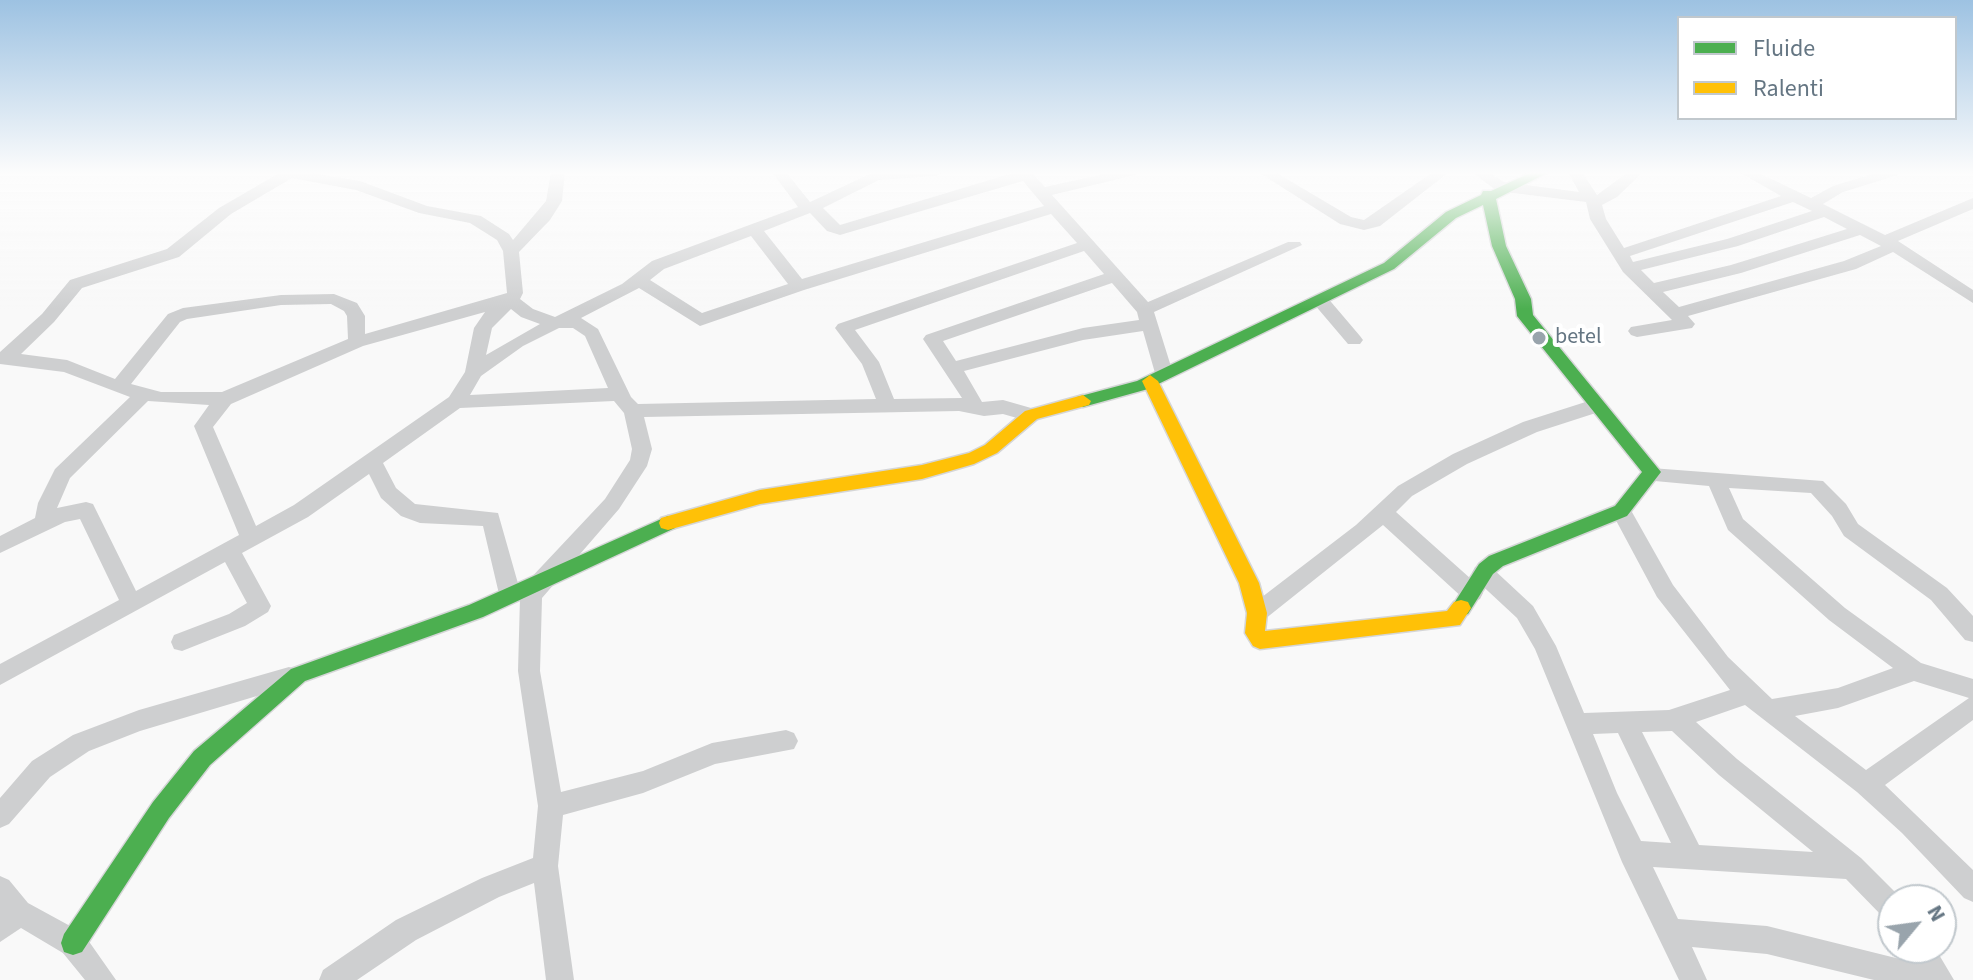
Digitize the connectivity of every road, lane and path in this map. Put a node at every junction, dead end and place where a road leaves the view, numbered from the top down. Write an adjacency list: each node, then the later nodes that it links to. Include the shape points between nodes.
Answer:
1 (217, 218): 38 (street, via 173,253 76,284)
2 (468, 218): 23 (street, via 503,237)
3 (543, 218): 23 (street)
4 (781, 218): 18 (street)
5 (821, 218): 6 (street, via 840,230)
6 (880, 218)
7 (1021, 218): 27 (street)
8 (1062, 218): 20 (street)
9 (1341, 218): 10 (street, via 1364,225)
10 (1381, 218)
11 (1448, 218): 31 (street, via 1389,266)
12 (1499, 218): 47 (street, via 1499,246 1523,299 1525,316)
13 (1598, 218): 24 (street)
14 (1738, 218): 24 (street)
15 (1797, 218): 24 (street, via 1741,241)
16 (1840, 218): 19 (street)
17 (1943, 218): 21 (street)
18 (753, 227): 26 (street); 27 (street)
19 (1863, 229): 21 (street); 28 (street)
20 (1088, 244): 25 (street); 48 (street, via 844,328 870,362)
21 (1890, 244): 29 (street); 32 (street, via 1850,265)
22 (1294, 245): 33 (street)
23 (511, 251): 30 (street)
24 (1625, 261): 28 (street)
25 (1117, 276): 33 (street); 39 (street, via 934,338)
26 (637, 279): 27 (street, via 696,321); 34 (street)
27 (798, 286)
28 (1649, 290): 32 (street)
29 (1973, 298)
30 (511, 300): 34 (street, via 527,313); 37 (street); 40 (street, via 483,328)
31 (1320, 300): 36 (street); 41 (street)
32 (1676, 314): 35 (street, via 1686,326)
33 (1148, 317): 39 (street); 41 (street)
34 (555, 323): 40 (street); 46 (street, via 577,322 592,333)
35 (1637, 331)
36 (1354, 340)
37 (357, 342): 42 (street, via 356,316 351,307 334,299 281,300 183,314 174,318); 44 (street)
38 (3, 358): 42 (street, via 67,366)
39 (952, 368): 49 (street)
40 (474, 372): 45 (street)
41 (1157, 377): 50 (street); 64 (street)
42 (118, 387): 43 (street)
43 (144, 394): 44 (street); 56 (street, via 62,474)
44 (224, 399): 57 (street, via 203,426)
45 (456, 402): 46 (street); 51 (street)
46 (626, 402): 48 (street); 60 (street, via 641,439 640,461 612,504)
47 (1598, 405): 52 (street); 55 (street, via 1538,424 1460,459 1405,491)
48 (888, 407): 49 (street)
49 (975, 408): 50 (street, via 1003,407)
50 (1031, 415): 60 (street, via 974,458 874,482 727,505 652,528)
51 (373, 462): 57 (street); 62 (street, via 388,493 408,510 491,519)
52 (1651, 475): 53 (street); 54 (street)
53 (1715, 478): 65 (street, via 1816,486 1851,530 1939,594); 67 (street, via 1737,526 1837,614)
54 (1621, 511): 61 (street, via 1496,561); 71 (street, via 1698,640)
55 (1382, 512): 61 (street); 64 (street)
56 (45, 522): 58 (street); 63 (street, via 86,510)
57 (251, 538): 59 (street)
58 (0, 545)
59 (229, 550): 63 (street); 66 (street, via 260,606)
60 (551, 573): 62 (street); 79 (street, via 532,593 529,671)
61 (1477, 583): 64 (street, via 1453,619 1260,640 1255,633); 75 (street, via 1529,618 1563,683)
62 (510, 594): 69 (street)
63 (131, 603): 68 (street)
64 (1257, 613)
65 (1973, 633)
66 (182, 642)
67 (1914, 671): 70 (street); 73 (street, via 1838,698)
68 (0, 675)
69 (298, 675): 80 (street, via 81,743 41,769); 90 (street, via 227,733 195,767)
70 (1973, 689)
71 (1748, 694): 73 (street); 74 (street)
72 (1973, 707): 78 (street)
73 (1767, 710): 78 (street)
74 (1676, 719): 76 (street); 84 (street)
75 (1576, 724): 76 (street); 81 (street)
76 (1626, 724): 82 (street)
77 (786, 741): 79 (street, via 712,754 656,778)
78 (1866, 784): 86 (street)
79 (551, 806): 83 (street)
80 (0, 816)
81 (1631, 853): 82 (street); 89 (street)
82 (1692, 858): 84 (street)
83 (545, 866): 92 (street, via 406,930); 93 (street)
84 (1852, 867): 87 (street)
85 (0, 889): 88 (street)
86 (1973, 889)
87 (1877, 893)
88 (9, 921): 90 (street)
89 (1671, 932): 94 (street); 95 (street, via 1767,940)
90 (73, 943): 91 (street)
91 (102, 980)
92 (333, 980)
93 (560, 980)
94 (1693, 980)
95 (1930, 980)

